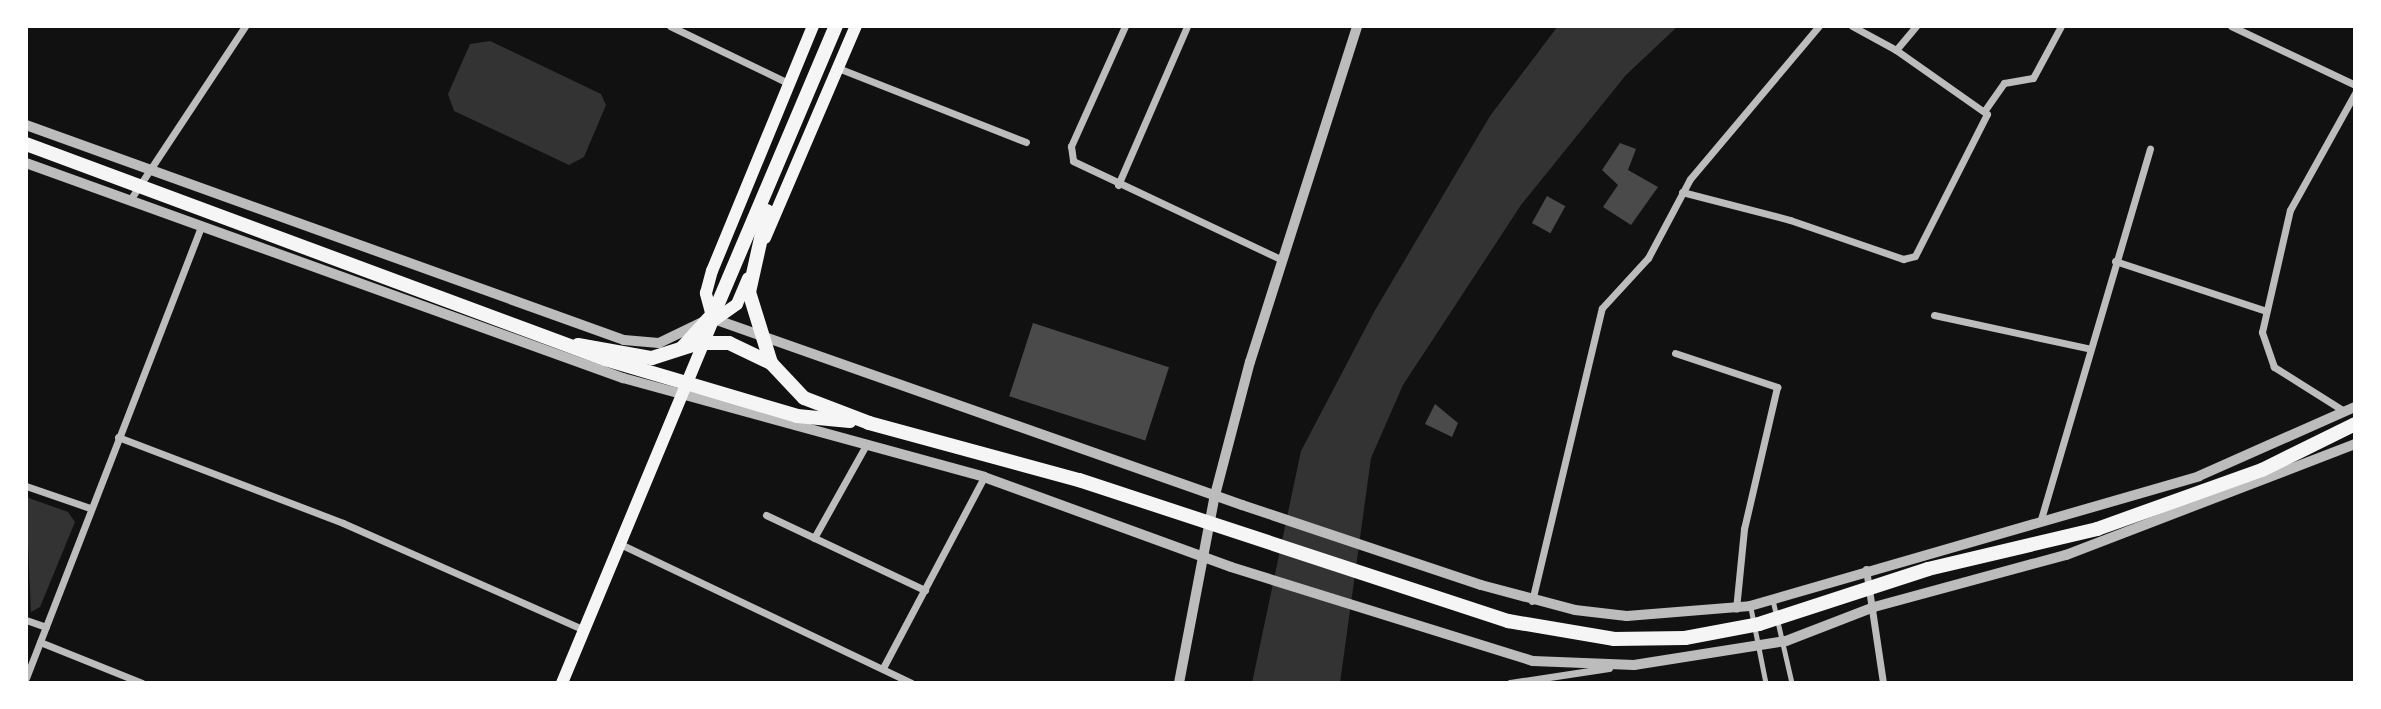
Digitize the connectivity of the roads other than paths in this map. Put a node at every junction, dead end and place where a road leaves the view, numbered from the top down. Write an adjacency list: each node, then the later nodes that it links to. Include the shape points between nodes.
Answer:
1 (245, 26): 26 (street)
2 (670, 26): 16 (street)
3 (813, 26): 16 (main road)
4 (835, 26): 20 (main road)
5 (856, 26): 15 (main road)
6 (1125, 26): 27 (street, via 1070,154 1079,167)
7 (1187, 26): 27 (street)
8 (1357, 26): 31 (street)
9 (1819, 26): 28 (street)
10 (1852, 26): 14 (street)
11 (1916, 26): 14 (street)
12 (2061, 26): 19 (street, via 2033,78 2004,83)
13 (2231, 26): 17 (street)
14 (1896, 50): 19 (street)
15 (838, 68): 22 (street); 35 (main road, via 737,304)
16 (788, 83): 35 (main road, via 712,271 706,293)
17 (2355, 85)
18 (2355, 93): 33 (street, via 2290,209)
19 (1985, 110): 28 (street, via 1924,247 1909,258)
20 (793, 122): 38 (main road, via 715,313); 40 (main road, via 749,292)
21 (26, 125): 26 (street)
22 (1026, 142)
23 (26, 144): 36 (main road)
24 (2150, 149): 32 (street)
25 (26, 163): 29 (street)
26 (150, 170): 29 (street); 35 (street, via 624,340 659,343)
27 (1118, 185): 31 (street)
28 (1682, 192): 60 (street, via 1648,258 1602,308)
29 (132, 197): 30 (street)
30 (202, 225): 41 (street); 45 (street)
31 (1280, 259): 50 (street)
32 (2115, 261): 33 (street); 37 (street)
33 (2266, 311): 42 (street, via 2262,332 2274,367)
34 (1934, 315): 37 (street)
35 (713, 321): 41 (main road); 50 (street)
36 (578, 345): 38 (main road, via 652,358); 43 (main road, via 797,416)
37 (2087, 348): 53 (street)
38 (680, 350): 40 (main road, via 729,343)
39 (1675, 353): 63 (street, via 1777,387 1744,529)
40 (771, 363): 43 (main road, via 804,398)
41 (684, 396): 47 (street); 55 (main road)
42 (2349, 409): 53 (street, via 2199,476)
43 (869, 423): 44 (main road, via 1079,480 1508,621 1578,635 1651,639 1759,624 1928,569 2144,514 2262,470)
44 (2355, 424)
45 (118, 437): 51 (street); 66 (street, via 344,523)
46 (2355, 444): 62 (street, via 2066,555)
47 (866, 445): 48 (street); 54 (street)
48 (984, 477): 56 (street); 58 (street)
49 (26, 486): 51 (street)
50 (1215, 495): 56 (street); 60 (street)
51 (90, 508): 65 (street)
52 (766, 515): 54 (street)
53 (2041, 519): 57 (street)
54 (814, 538): 58 (street)
55 (618, 542): 66 (main road); 71 (street)
56 (1202, 556): 70 (street, via 1503,654); 76 (street)
57 (1866, 569): 59 (street); 62 (street)
58 (925, 590): 71 (street)
59 (1773, 599): 61 (street); 67 (lane)
60 (1532, 601): 63 (street, via 1627,616)
61 (1750, 606): 63 (street); 69 (lane)
62 (1874, 607): 67 (street); 80 (street)
63 (1736, 609)
64 (26, 620): 65 (street)
65 (46, 627): 68 (street)
66 (584, 629): 74 (main road)
67 (1786, 640): 69 (street); 79 (lane)
68 (40, 642): 72 (street); 73 (street)
69 (1757, 646): 70 (street); 78 (lane)
70 (1634, 665): 77 (street)
71 (884, 666): 75 (street)
72 (26, 678)
73 (142, 683)
74 (562, 683)
75 (911, 683)
76 (1179, 683)
77 (1510, 683)
78 (1766, 683)
79 (1792, 683)
80 (1883, 683)

